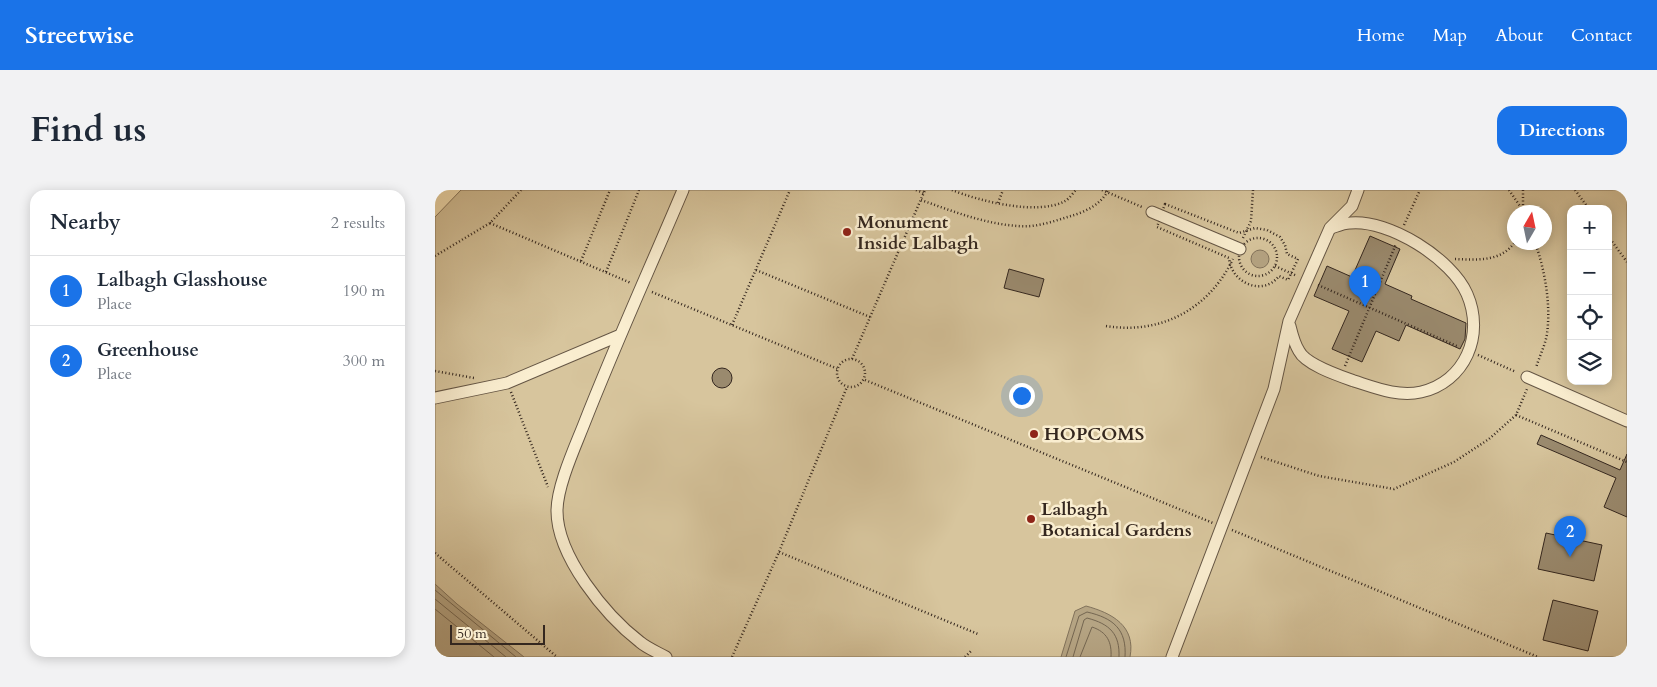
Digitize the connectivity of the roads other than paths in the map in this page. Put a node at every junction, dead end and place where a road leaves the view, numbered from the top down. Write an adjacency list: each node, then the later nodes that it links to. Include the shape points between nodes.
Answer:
1 (683, 190): 7 (street)
2 (1358, 190): 4 (street, via 1352,206)
3 (1152, 212): 5 (street)
4 (1330, 228): 6 (street); 6 (street, via 1350,223 1369,224 1409,238 1436,259 1459,280 1473,309 1471,352 1453,376 1438,386 1421,392 1387,391 1340,377 1299,353)
5 (1239, 248)
6 (1289, 321): 12 (street, via 1274,390)
7 (618, 336): 9 (street, via 507,384); 11 (street, via 566,472 557,510 559,530 567,555 614,617 640,642)
8 (1529, 378): 10 (street)
9 (435, 398)
10 (1627, 421)
11 (666, 657)
12 (1172, 657)

